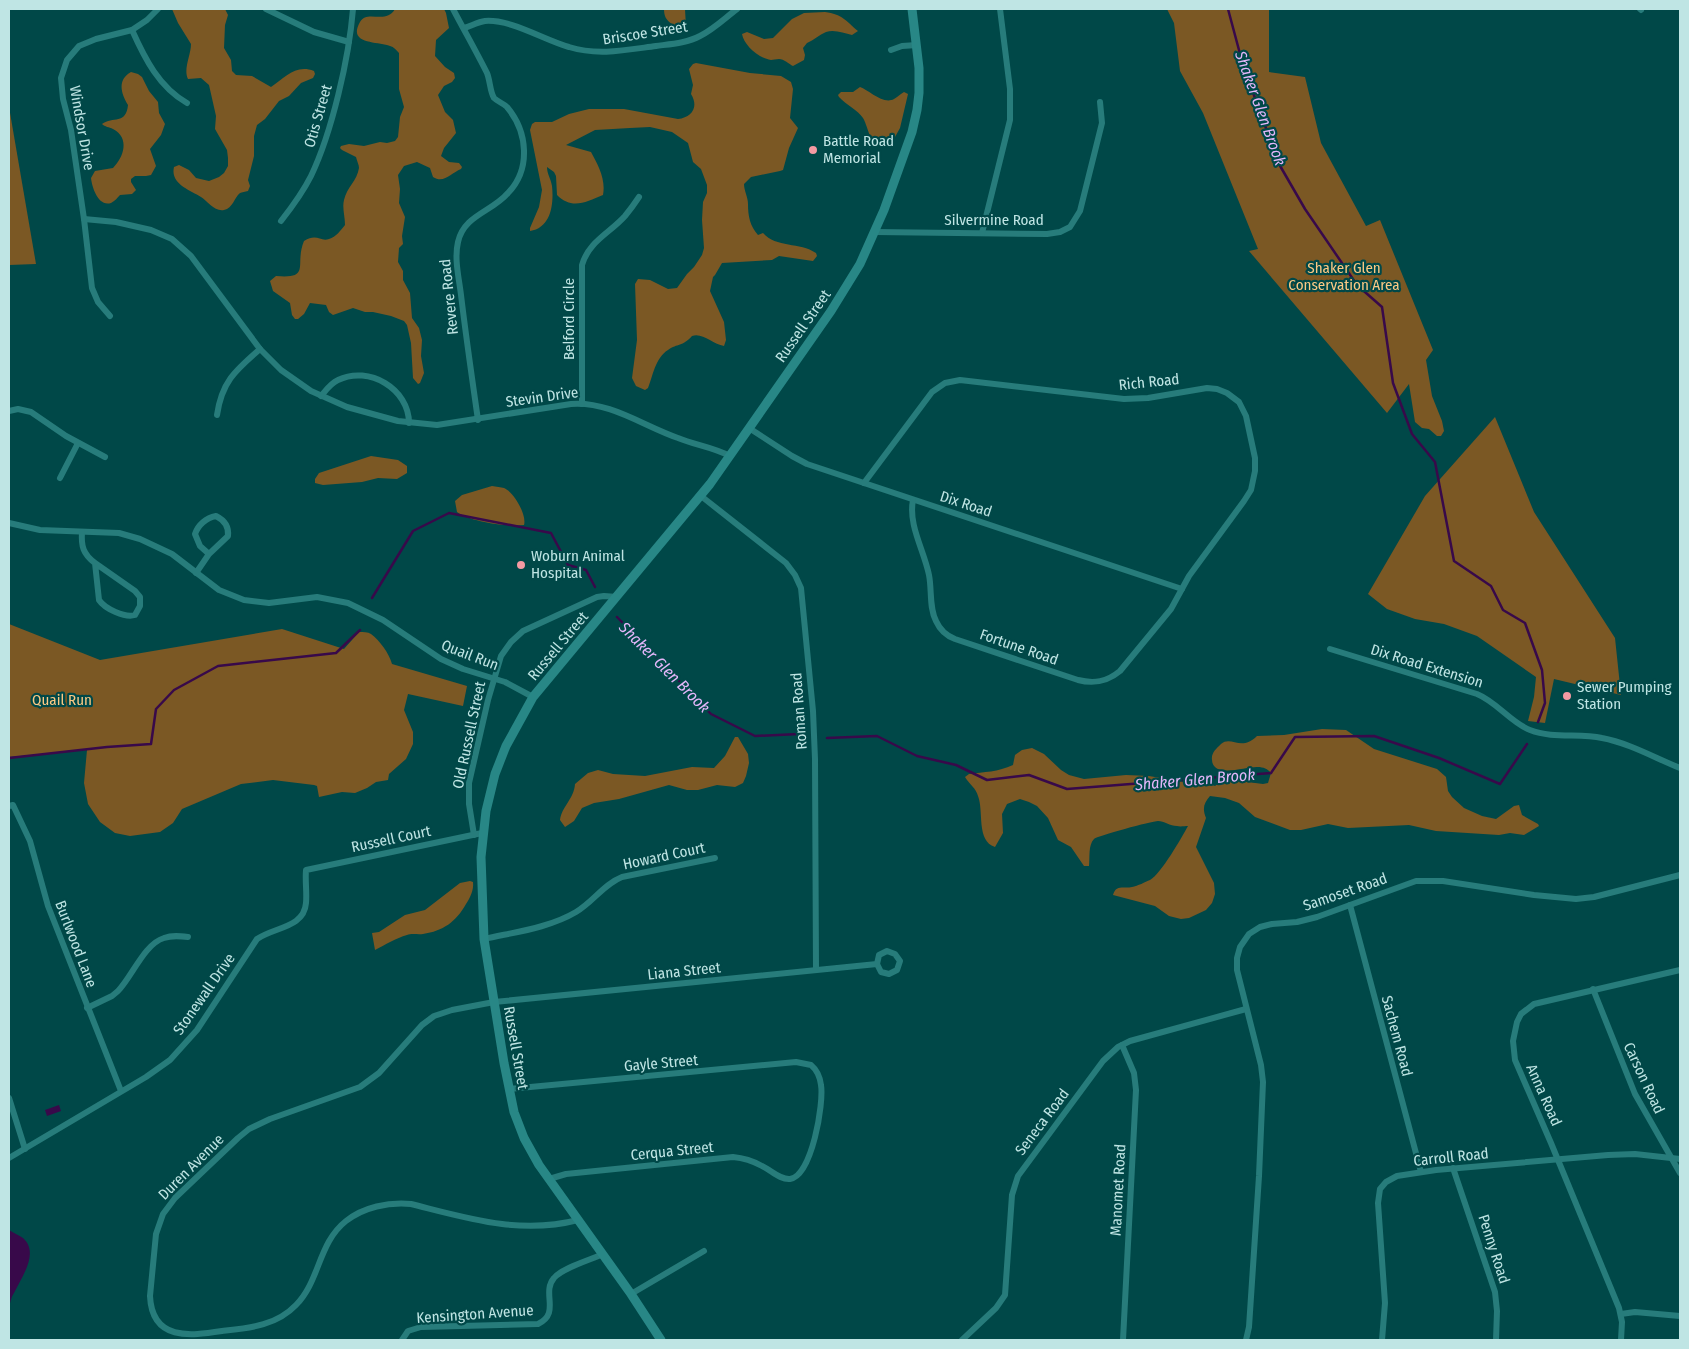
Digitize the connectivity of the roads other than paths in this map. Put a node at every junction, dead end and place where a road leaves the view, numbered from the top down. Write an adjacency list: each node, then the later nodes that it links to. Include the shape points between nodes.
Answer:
1 (158, 9): 9 (street, Windsor Drive)
2 (266, 9): 10 (street, via 314,32)
3 (353, 9): 10 (street, Otis Street)
4 (454, 9): 8 (street, Revere Road)
5 (737, 9): 8 (street, Briscoe Street, via 693,39 610,52 569,47 497,22)
6 (912, 9): 11 (street, Russell Street)
7 (1000, 9): 19 (street, via 1010,89 1010,120)
8 (464, 28): 26 (street, Revere Road, via 488,75 494,98 506,107 520,130 525,154 522,171 513,188 469,222 457,248)
9 (132, 30): 14 (street, via 155,74 169,91); 16 (street, Windsor Drive, via 83,44 69,56 63,70 62,94 71,130)
10 (349, 42): 17 (street, Otis Street, via 318,160 304,189)
11 (917, 45): 12 (street); 18 (street, Russell Street, via 918,110)
12 (891, 50)
13 (1100, 102): 19 (street, Silvermine Road, via 1101,126 1080,211 1073,224 1067,229 1047,234)
14 (186, 103)
15 (639, 197): 23 (street, Belford Circle, via 625,216 592,245 582,265)
16 (84, 218): 20 (street, Windsor Drive, via 93,293); 21 (street, Stevin Drive, via 151,230 176,241)
17 (281, 221)
18 (876, 232): 19 (street, Silvermine Road); 28 (street, Russell Street, via 846,289)
19 (982, 232)
20 (110, 316)
21 (260, 348): 22 (street, Stevin Drive, via 288,376); 25 (street, via 225,385)
22 (321, 396): 27 (street, Stevin Drive, via 365,413); 27 (street, via 342,378 370,376 390,386 403,399)
23 (582, 404): 26 (street, Stevin Drive); 30 (street, Stevin Drive, via 621,413 679,439)
24 (9, 411): 29 (street, via 18,408 31,412)
25 (217, 415)
26 (478, 420): 27 (street, Stevin Drive, via 437,425)
27 (409, 423)
28 (749, 428): 30 (street, Russell Street); 33 (street, Dix Road, via 803,462)
29 (78, 443): 31 (street); 32 (street)
30 (730, 456): 34 (street, Russell Street)
31 (105, 457)
32 (60, 478)
33 (864, 483): 35 (street, Dix Road); 41 (street, Rich Road, via 928,396 950,382 966,380 1124,399 1207,388 1222,390 1239,402 1246,416 1255,477 1248,496)
34 (701, 496): 42 (street, Russell Street); 56 (street, Roman Road, via 786,563 800,588 814,737)
35 (913, 500): 41 (street, Dix Road); 41 (street, Fortune Road, via 911,515 929,577 933,614 941,630 952,638 1078,680 1097,682 1120,671 1171,609)
36 (9, 523): 37 (street, Quail Run, via 40,530)
37 (82, 532): 39 (street, via 83,550); 40 (street, Quail Run, via 118,533 140,539 172,554)
38 (209, 554): 38 (street, via 228,536 227,527 216,516 200,526 195,534 200,546); 40 (street)
39 (95, 563): 39 (street, via 100,603 127,616 134,615 140,606 140,597)
40 (196, 573): 44 (street, Quail Run, via 219,590 244,600 269,603 317,598 348,603 383,620 441,659)
41 (1182, 590)
42 (617, 597): 44 (street, Old Russell Street, via 597,597 524,632 504,650); 45 (street, Russell Street)
43 (1330, 649): 46 (street, Dix Road Extension, via 1477,694 1530,730 1602,738)
44 (494, 677): 45 (street, Quail Run); 48 (street, Old Russell Street, via 469,783 469,804)
45 (533, 697): 48 (street, Russell Street, via 495,774)
46 (1680, 768)
47 (11, 805): 60 (street, Burlwood Lane, via 30,841 48,906)
48 (478, 834): 50 (street, Russell Court); 54 (street, Russell Street)
49 (715, 858): 54 (street, Howard Court, via 622,877 562,919)
50 (306, 870): 64 (street, Stonewall Drive, via 306,904 299,919 257,939 185,1044 158,1069)
51 (1680, 875): 52 (street, Samoset Road, via 1576,899 1419,880)
52 (1350, 905): 61 (street, Samoset Road, via 1302,921 1260,927 1249,934 1240,947 1236,962); 72 (street, Sachem Road)
53 (188, 936): 60 (street, via 158,940 118,991)
54 (484, 939): 59 (street, Russell Street)
55 (876, 964): 56 (street, Liana Street)
56 (816, 969): 59 (street, Liana Street)
57 (1680, 970): 58 (street, Anna Road)
58 (1593, 989): 68 (street, Carson Road, via 1635,1094); 69 (street, Anna Road, via 1534,1004 1522,1014 1514,1030 1515,1060)
59 (494, 1002): 63 (street, Russell Street); 76 (street, Duren Avenue, via 434,1016 379,1073 360,1087 270,1119 242,1134 175,1198 163,1214 154,1245 150,1296 153,1311 164,1327 181,1335 267,1324 298,1303 312,1281 328,1241 343,1223 384,1204 411,1204 510,1226 540,1226)
60 (87, 1008): 64 (street, Burlwood Lane)
61 (1246, 1009): 62 (street, Seneca Road); 86 (street, Samoset Road, via 1263,1074)
62 (1122, 1044): 84 (street, Seneca Road, via 1101,1064 1018,1176 1012,1195 1005,1295 999,1306); 85 (street, Manomet Road, via 1134,1073 1136,1090)
63 (509, 1089): 74 (street, Gayle Street, via 807,1063 814,1068 821,1086 819,1117 806,1162); 75 (street, Russell Street, via 524,1138)
64 (121, 1091): 66 (street, Stonewall Drive)
65 (9, 1098): 66 (street)
66 (25, 1149): 67 (street, Stonewall Drive)
67 (9, 1158)
68 (1671, 1158): 69 (street, Carroll Road, via 1621,1154); 70 (street, Carroll Road); 73 (street, Carson Road)
69 (1558, 1159): 71 (street, Carroll Road); 80 (street, Anna Road)
70 (1680, 1160)
71 (1454, 1168): 72 (street, Carroll Road); 88 (street, Penny Road, via 1495,1292)
72 (1420, 1172): 87 (street, Carroll Road, via 1392,1178 1382,1185 1378,1194 1385,1303)
73 (1680, 1173)
74 (793, 1178): 75 (street, Cerqua Street, via 784,1178 745,1158 733,1157 566,1174)
75 (549, 1179): 76 (street, Russell Street)
76 (578, 1220): 78 (street, Russell Street)
77 (704, 1251): 79 (street)
78 (603, 1254): 79 (street, Russell Street); 82 (street, Kensington Avenue, via 554,1278 550,1288 549,1314 541,1322 532,1325 421,1327 408,1331)
79 (631, 1294): 83 (street, Russell Street)
80 (1621, 1314): 81 (street); 89 (street, Anna Road)
81 (1680, 1316)
82 (402, 1340)
83 (661, 1340)
84 (962, 1340)
85 (1123, 1340)
86 (1246, 1340)
87 (1382, 1340)
88 (1496, 1340)
89 (1621, 1340)

